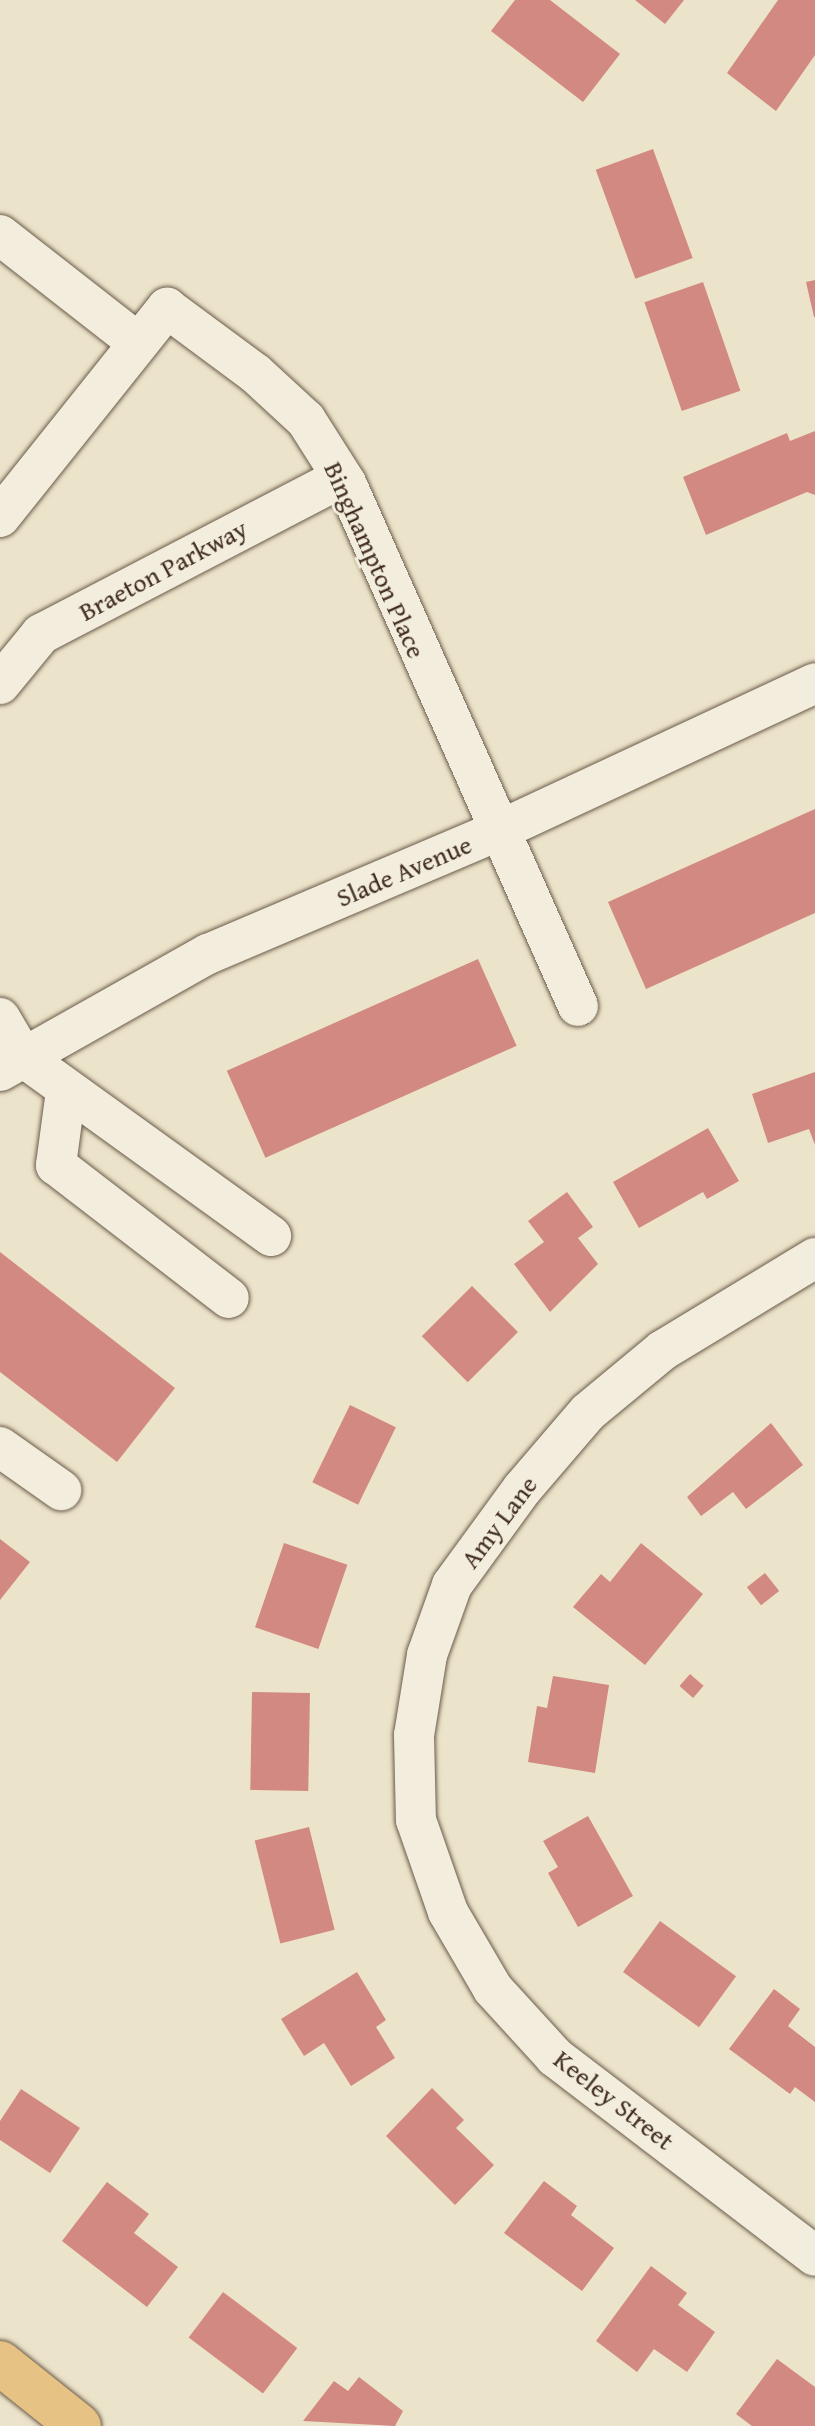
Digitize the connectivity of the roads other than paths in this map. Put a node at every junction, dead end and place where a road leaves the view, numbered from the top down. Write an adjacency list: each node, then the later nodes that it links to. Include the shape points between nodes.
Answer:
1 (0, 235): 2 (street)
2 (138, 343): 3 (street, Binghampton Place, via 167,308 306,420); 4 (street)
3 (342, 477): 6 (street, Braeton Parkway, via 41,634); 7 (street, Binghampton Place)
4 (0, 517)
5 (815, 683): 7 (street, Slade Avenue)
6 (0, 684)
7 (496, 832): 8 (street, Binghampton Place); 10 (street, Slade Avenue, via 208,954)
8 (578, 1006)
9 (0, 1018): 10 (street)
10 (12, 1064): 11 (street)
11 (66, 1091): 12 (street); 14 (street, via 56,1165)
12 (271, 1236)
13 (815, 1258): 17 (street, Amy Lane, via 663,1350 588,1412 452,1585 427,1655 414,1735 416,1820)
14 (229, 1298)
15 (0, 1447): 16 (street)
16 (61, 1490)
17 (448, 1912): 18 (street, Keeley Street, via 493,1989 555,2057)
18 (815, 2256)
19 (0, 2363): 20 (main road)
20 (79, 2426)

